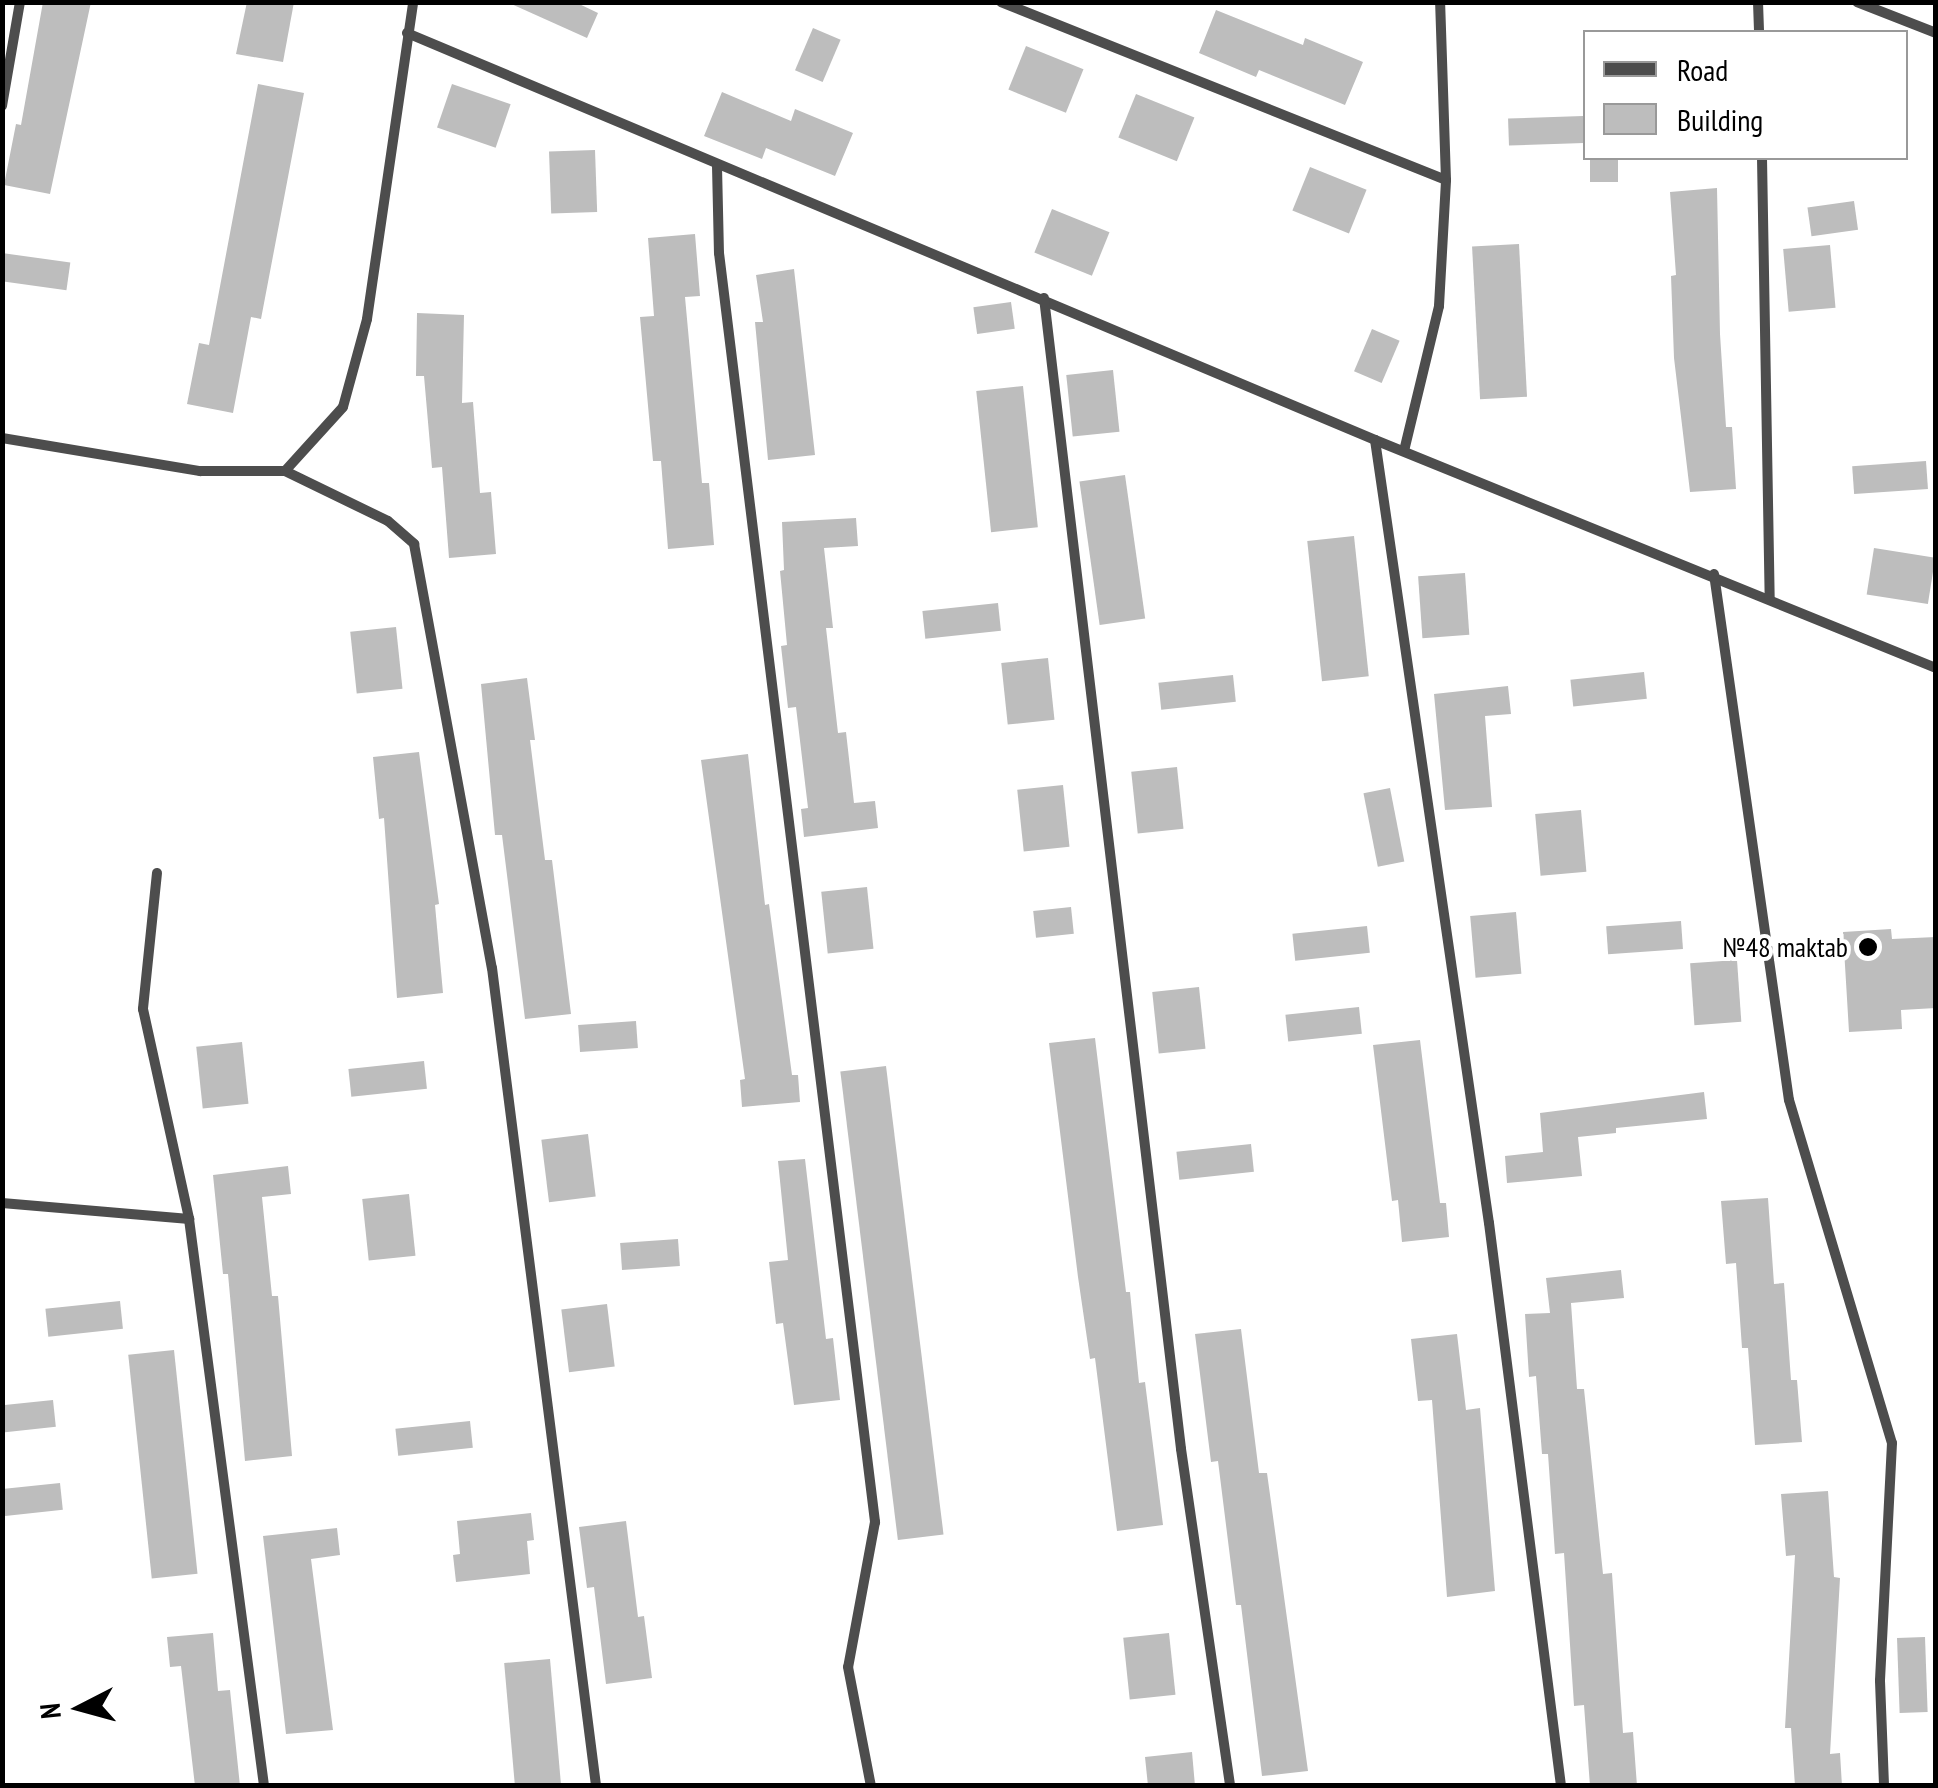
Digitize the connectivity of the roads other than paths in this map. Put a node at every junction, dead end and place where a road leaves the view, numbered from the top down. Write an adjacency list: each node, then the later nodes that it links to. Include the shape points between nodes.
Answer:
1 (20, 2): 10 (street)
2 (413, 2): 8 (street)
3 (1001, 2): 13 (street)
4 (1440, 2): 13 (street)
5 (1758, 2): 7 (street)
6 (1857, 2): 9 (street)
7 (1759, 30)
8 (407, 33): 12 (street); 18 (street, via 367,318 352,372 342,407)
9 (1936, 33)
10 (2, 106)
11 (1762, 160): 20 (street)
12 (717, 166): 14 (street); 27 (street, via 718,252 875,1522 848,1667)
13 (1446, 180): 17 (street, via 1439,306)
14 (1044, 298): 16 (street); 28 (street, via 1179,1430)
15 (2, 438): 18 (street, via 200,471)
16 (1374, 440): 17 (street); 29 (street, via 1489,1223)
17 (1404, 451): 19 (street)
18 (284, 471): 26 (street, via 388,520 414,544 492,968)
19 (1714, 574): 20 (street); 30 (street, via 1788,1100 1892,1443 1880,1681)
20 (1770, 597): 21 (street)
21 (1936, 668)
22 (158, 874): 24 (street, via 143,1009)
23 (2, 1203): 24 (street)
24 (188, 1219): 25 (street)
25 (264, 1786)
26 (596, 1786)
27 (871, 1786)
28 (1230, 1786)
29 (1560, 1786)
30 (1884, 1786)

